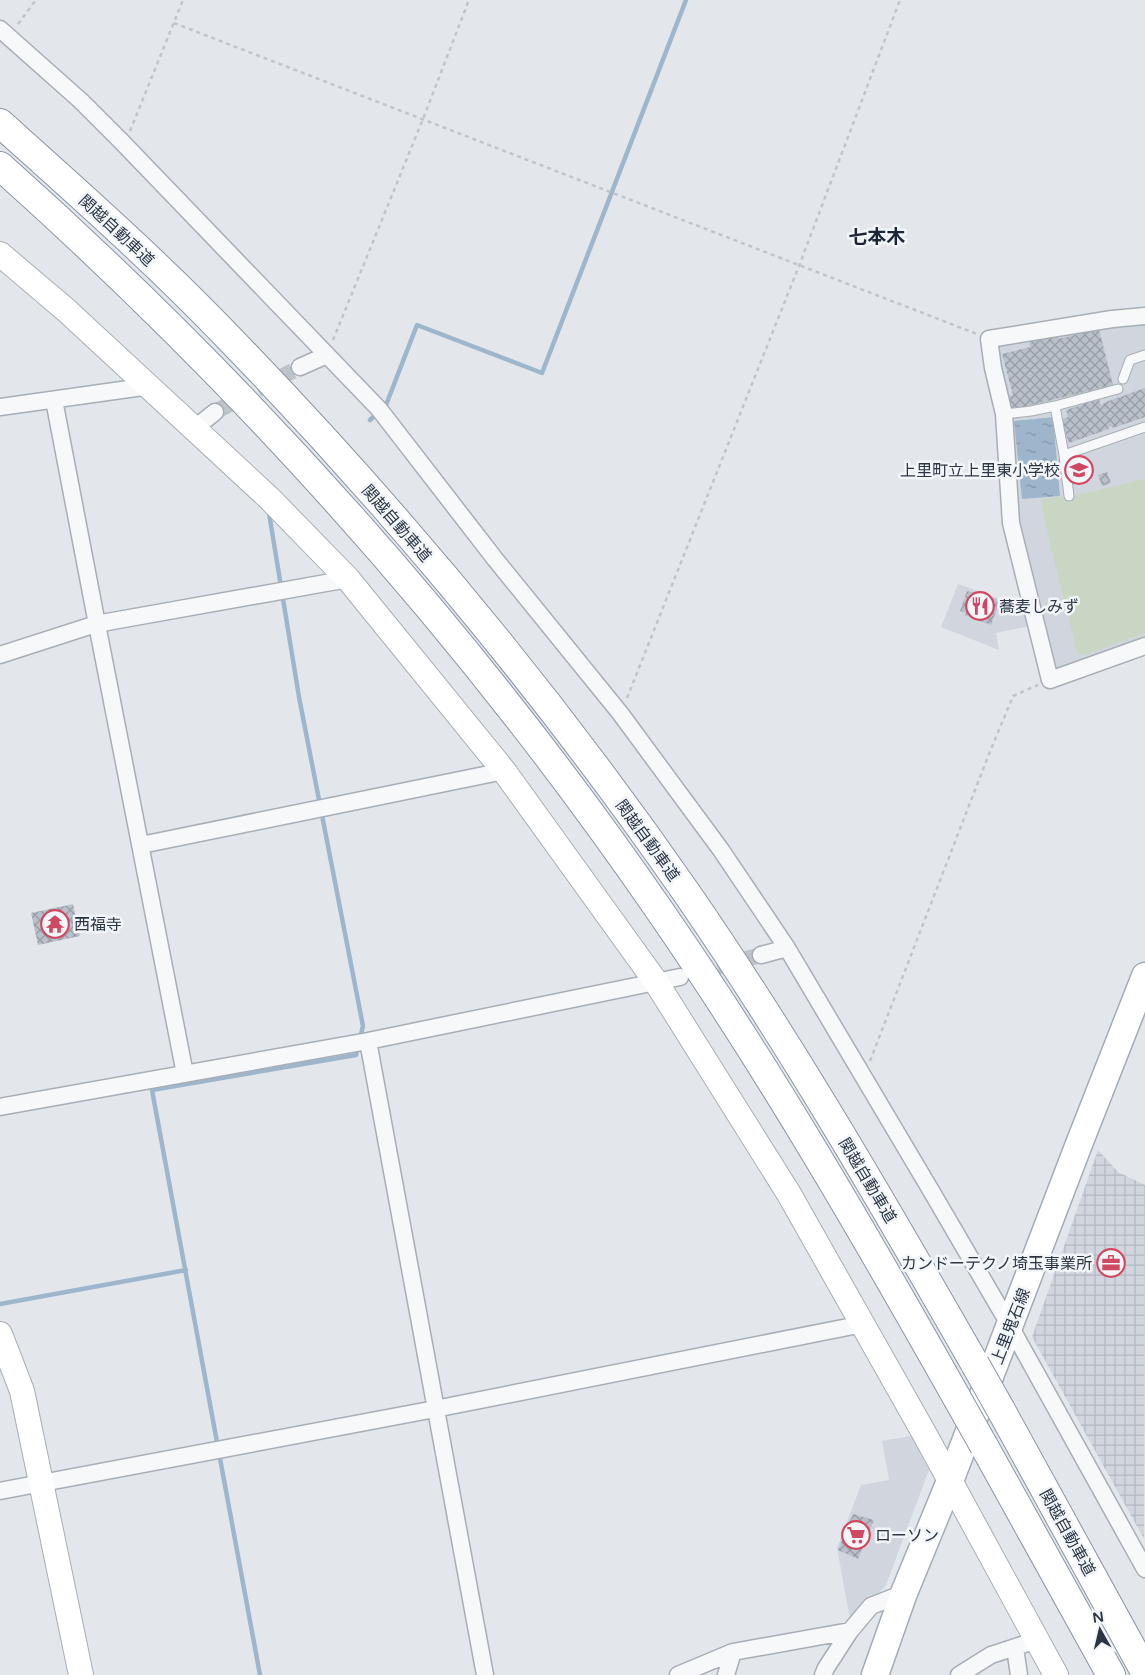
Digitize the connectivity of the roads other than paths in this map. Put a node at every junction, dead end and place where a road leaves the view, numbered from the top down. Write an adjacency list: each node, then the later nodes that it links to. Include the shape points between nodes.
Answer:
1 (4, 32): 6 (street, via 122,142)
2 (0, 123): 49 (highway, 関越自動車道, bridge, via 72,187 225,334 381,503 530,681 616,795 761,1005 846,1142 1001,1410)
3 (0, 166): 59 (highway, 関越自動車道, bridge, via 199,354 356,522 503,699 580,800 662,913 818,1158 889,1277)
4 (0, 254): 10 (street)
5 (1145, 316): 16 (street, via 989,339 992,368)
6 (327, 355): 8 (street); 27 (street, via 378,409 620,713 721,850)
7 (1145, 355): 9 (lane, via 1130,360)
8 (300, 367)
9 (1123, 379)
10 (150, 386): 12 (street); 18 (street)
11 (1118, 389): 13 (lane)
12 (54, 400): 14 (street); 22 (street)
13 (1055, 406): 16 (lane); 19 (lane)
14 (0, 407)
15 (215, 412): 18 (street)
16 (1004, 414): 23 (street, via 1011,523 1050,680)
17 (1145, 427): 19 (lane)
18 (195, 428): 21 (street)
19 (1064, 454): 20 (lane)
20 (1069, 496)
21 (348, 579): 22 (street); 25 (street)
22 (96, 624): 24 (street); 26 (street)
23 (1145, 646)
24 (0, 655)
25 (504, 771): 26 (street); 31 (street)
26 (142, 845): 33 (street)
27 (787, 948): 28 (street); 36 (street)
28 (761, 955)
29 (1145, 976): 36 (main road, 上里鬼石線)
30 (680, 977): 31 (street)
31 (656, 982): 32 (street); 35 (street, via 789,1194)
32 (368, 1040): 33 (street); 38 (street)
33 (185, 1074): 34 (street)
34 (0, 1107)
35 (863, 1324): 38 (street); 39 (street)
36 (1010, 1326): 39 (main road, 上里鬼石線); 42 (street)
37 (0, 1334): 40 (street, via 22,1391)
38 (435, 1409): 40 (street); 51 (street)
39 (950, 1481): 44 (main road, 上里鬼石線); 46 (street)
40 (42, 1483): 41 (street); 50 (street)
41 (0, 1491)
42 (1141, 1550): 43 (street)
43 (1145, 1569)
44 (904, 1593): 45 (street, via 871,1606); 55 (main road, 上里鬼石線)
45 (850, 1631): 48 (street); 54 (street)
46 (1037, 1640): 47 (street); 58 (street)
47 (1014, 1648): 56 (street, via 991,1655); 57 (street)
48 (733, 1652): 52 (street); 53 (street)
49 (1145, 1672)
50 (81, 1675)
51 (485, 1675)
52 (678, 1675)
53 (726, 1675)
54 (823, 1675)
55 (875, 1675)
56 (959, 1675)
57 (1019, 1675)
58 (1056, 1675)
59 (1110, 1675)

